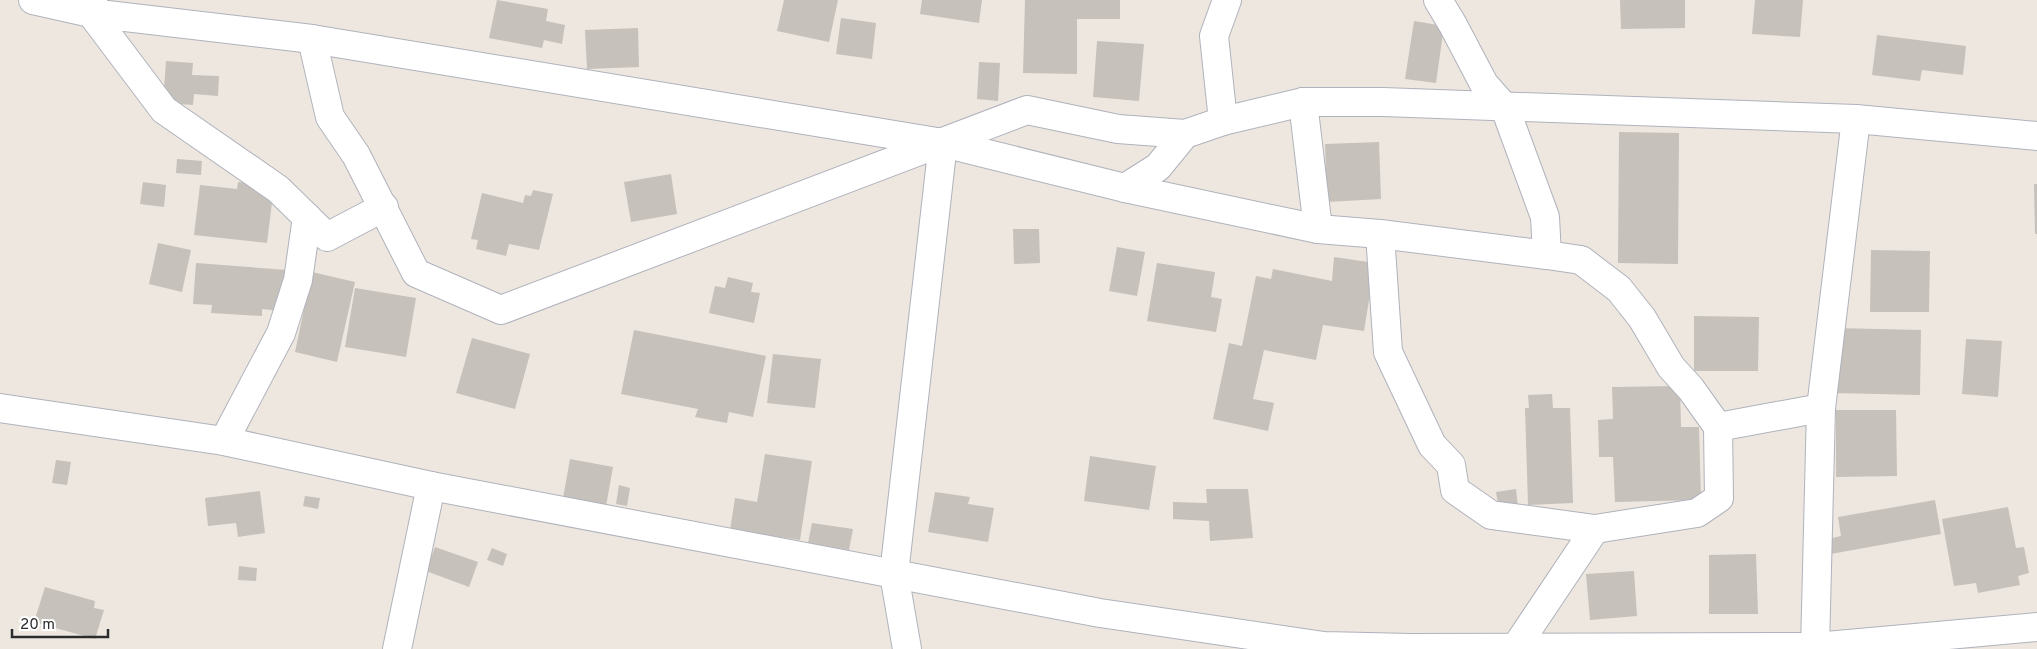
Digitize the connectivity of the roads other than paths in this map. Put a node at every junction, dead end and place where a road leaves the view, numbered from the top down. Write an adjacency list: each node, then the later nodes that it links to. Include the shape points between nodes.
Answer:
1 (33, 0): 4 (street)
2 (1227, 0): 9 (street, via 1214,36)
3 (1438, 0): 7 (street, via 1484,84)
4 (92, 7): 5 (street); 15 (street, via 164,110 278,189)
5 (312, 39): 12 (street); 14 (street, via 330,117 356,155)
6 (1303, 102): 7 (street); 9 (street); 16 (street)
7 (1505, 108): 8 (street); 18 (street, via 1545,217)
8 (1856, 119): 11 (street); 20 (street)
9 (1223, 121): 10 (street)
10 (1185, 134): 12 (street, via 1118,129 1027,110); 13 (street, via 1158,167)
11 (2037, 136)
12 (943, 143): 13 (street); 14 (street, via 501,310 416,273); 25 (street)
13 (1125, 188): 16 (street)
14 (384, 207): 15 (street, via 328,237)
15 (306, 217): 22 (street, via 298,280 281,334)
16 (1318, 229): 17 (street)
17 (1380, 234): 18 (street); 24 (street, via 1388,352 1432,445 1451,466 1455,490 1491,515)
18 (1547, 255): 21 (street, via 1581,260 1619,289 1642,318 1671,367)
19 (0, 408): 22 (street)
20 (1821, 408): 21 (street); 28 (street)
21 (1718, 427): 24 (street, via 1719,498 1697,513)
22 (224, 441): 23 (street)
23 (432, 486): 25 (street); 29 (street)
24 (1595, 529): 27 (street)
25 (894, 574): 27 (street, via 1100,613 1324,646); 30 (street)
26 (2037, 627): 28 (street)
27 (1516, 647): 28 (street)
28 (1815, 648)
29 (397, 649)
30 (907, 649)

